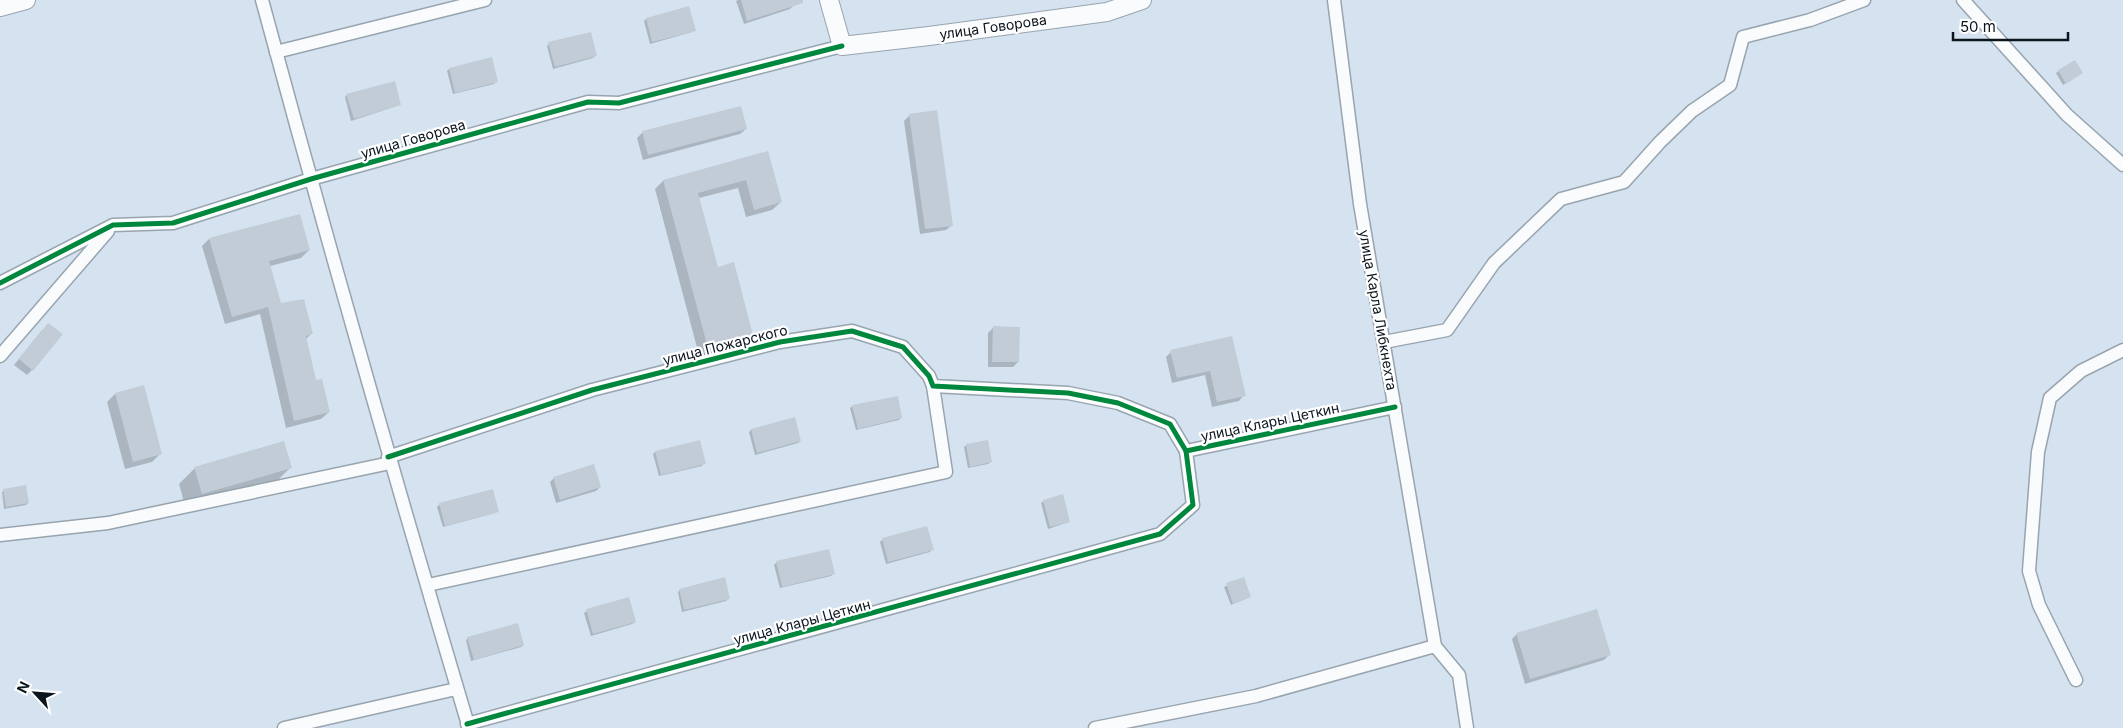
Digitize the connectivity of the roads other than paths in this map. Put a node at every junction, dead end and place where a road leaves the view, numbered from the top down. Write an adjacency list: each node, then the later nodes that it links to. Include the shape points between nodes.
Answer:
1 (26, 0): 9 (street)
2 (262, 0): 11 (street)
3 (485, 0): 11 (street)
4 (829, 0): 10 (street)
5 (1142, 0): 10 (street, улица Говорова, via 1107,12)
6 (1334, 0): 16 (street, улица Карла Либкнехта, via 1360,204)
7 (1864, 0): 16 (street, via 1810,20 1742,37 1730,85 1692,111 1624,182 1561,199 1494,264 1447,330)
8 (1963, 0): 12 (street, via 2067,115)
9 (0, 6)
10 (842, 46): 13 (street, улица Говорова, via 619,103 588,102)
11 (276, 52): 13 (street)
12 (2123, 165)
13 (311, 179): 14 (street, улица Говорова, via 173,223); 22 (street)
14 (113, 225): 15 (street, улица Говорова); 18 (street)
15 (0, 283)
16 (1384, 342): 20 (street, улица Карла Либкнехта)
17 (2123, 350): 26 (street, via 2081,371 2050,398 2038,452 2029,571 2039,604)
18 (0, 356)
19 (933, 386): 21 (street, via 1068,393 1118,403 1170,424); 22 (street, улица Пожарского, via 929,376 903,346 852,331 780,342 592,390); 24 (street, via 946,472)
20 (1394, 407): 21 (street, улица Клары Цеткин); 25 (street, улица Карла Либкнехта)
21 (1186, 451): 28 (street, улица Клары Цеткин, via 1193,505 1160,534)
22 (389, 460): 23 (street, улица Пожарского, via 108,523); 24 (street)
23 (0, 535)
24 (428, 585): 27 (street)
25 (1436, 646): 30 (street, via 1256,696); 31 (street, улица Карла Либкнехта, via 1459,675)
26 (2076, 680)
27 (456, 690): 28 (street); 29 (street)
28 (468, 726)
29 (284, 728)
30 (1095, 728)
31 (1467, 728)

